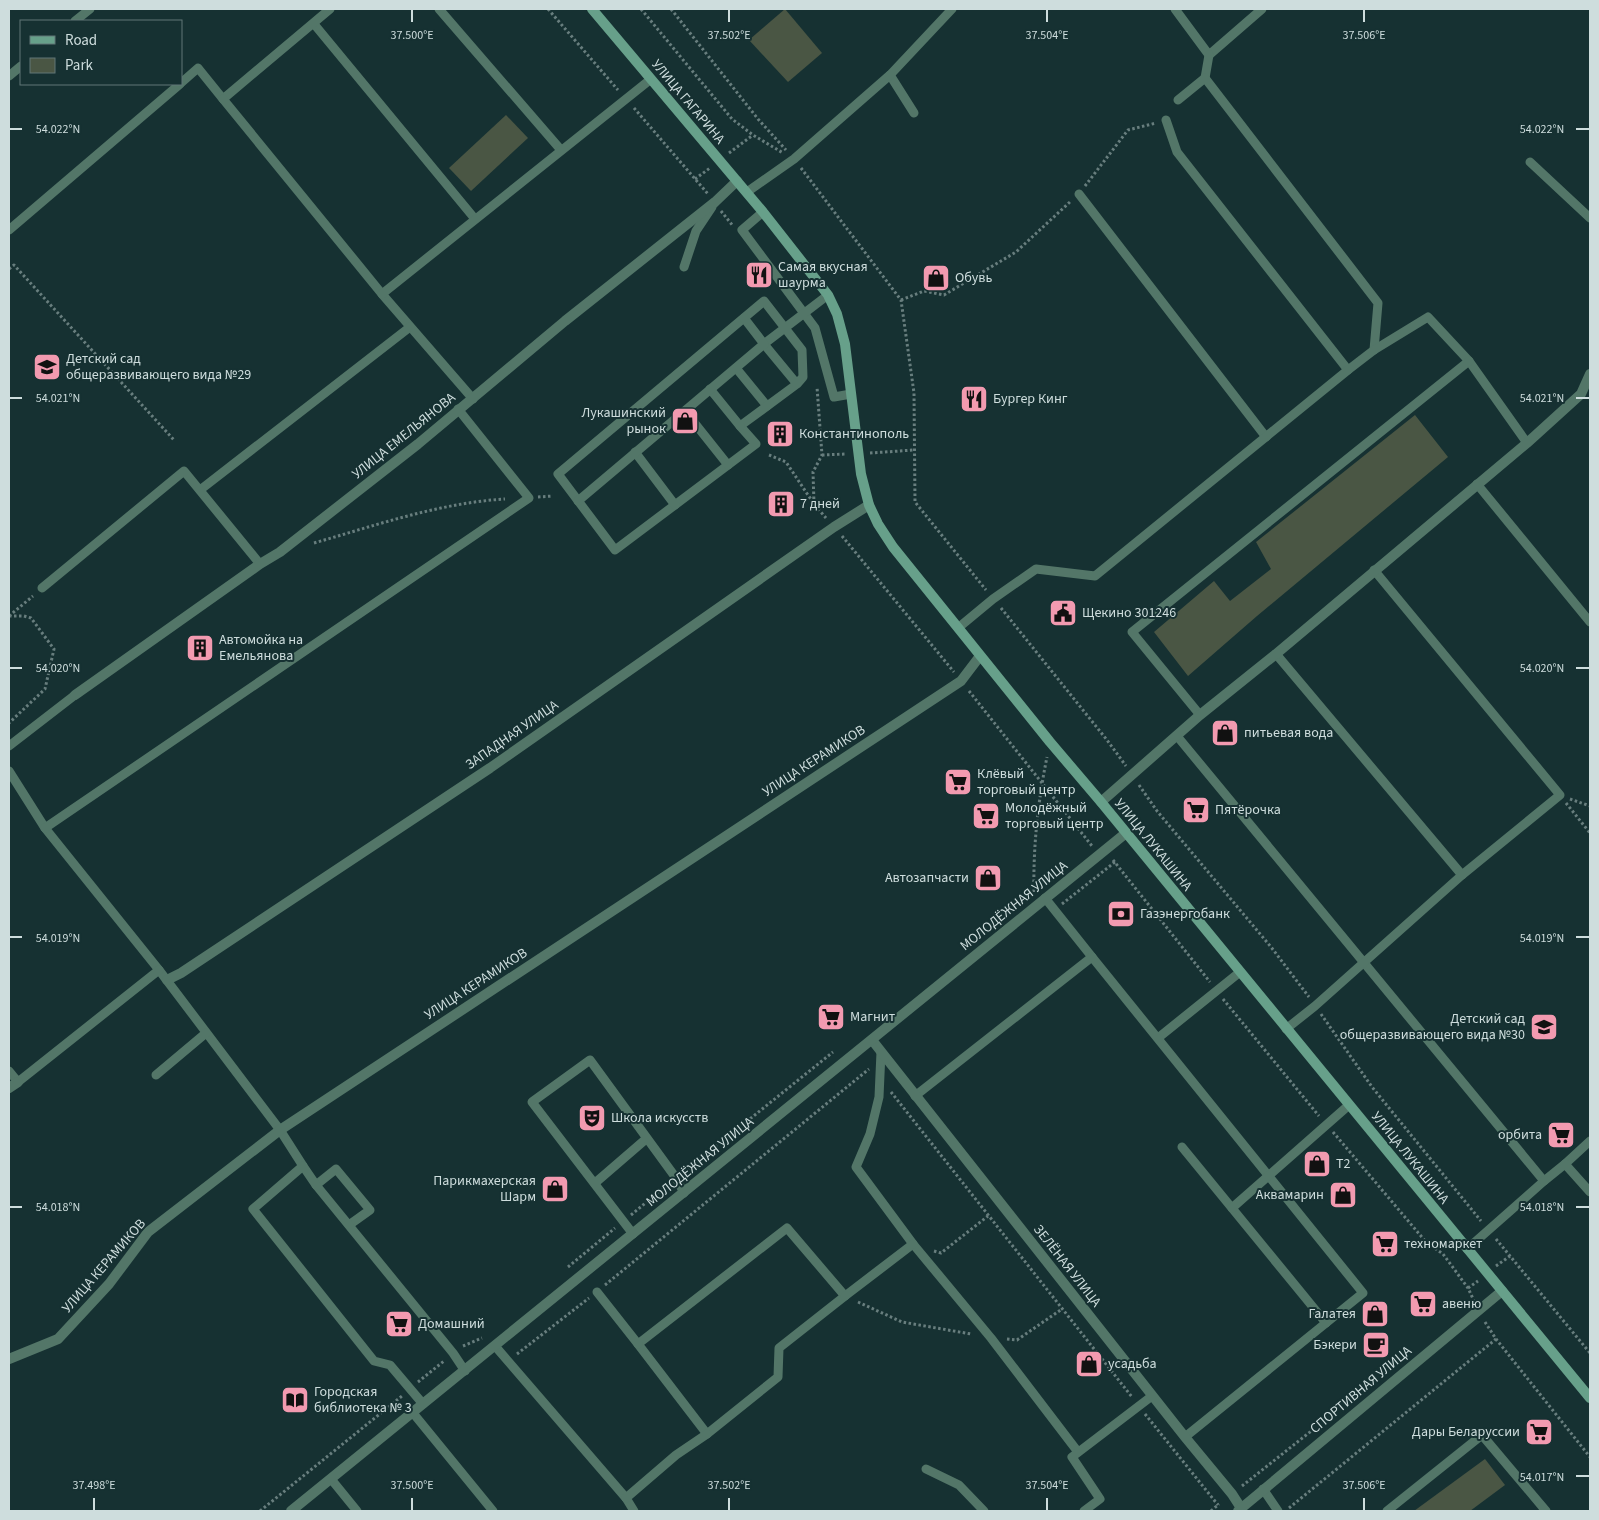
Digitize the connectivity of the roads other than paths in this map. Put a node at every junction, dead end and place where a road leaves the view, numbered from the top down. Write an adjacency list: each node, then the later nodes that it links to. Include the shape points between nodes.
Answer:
1 (90, 9): 8 (lane)
2 (330, 9): 9 (lane)
3 (438, 9): 22 (lane)
4 (592, 9): 15 (main road, УЛИЦА ГАГАРИНА)
5 (952, 9): 12 (lane)
6 (1175, 9): 10 (lane)
7 (1262, 9): 10 (lane)
8 (76, 20)
9 (314, 24): 18 (lane); 30 (lane)
10 (1209, 56): 14 (lane)
11 (20, 67): 13 (lane)
12 (890, 75): 20 (lane); 25 (lane, via 794,159)
13 (9, 76)
14 (1205, 78): 19 (lane); 40 (lane, via 1378,303)
15 (651, 79): 22 (lane); 24 (main road, УЛИЦА ГАГАРИНА)
16 (182, 82): 18 (lane, via 198,68)
17 (179, 85): 31 (lane)
18 (223, 99): 33 (lane)
19 (1178, 100)
20 (914, 113)
21 (1166, 120): 43 (lane, via 1177,152)
22 (561, 150): 30 (lane)
23 (1530, 162): 29 (lane)
24 (737, 181): 25 (main road, УЛИЦА ГАГАРИНА); 27 (street, УЛИЦА ЕМЕЛЬЯНОВА)
25 (747, 192): 28 (main road, УЛИЦА ГАГАРИНА)
26 (1079, 194): 53 (lane)
27 (715, 202): 32 (lane, via 696,231); 48 (street, УЛИЦА ЕМЕЛЬЯНОВА, via 564,321)
28 (763, 212): 34 (main road, УЛИЦА ЛУКАШИНА); 35 (lane, via 742,230)
29 (1590, 218)
30 (476, 219): 33 (lane)
31 (9, 230)
32 (684, 267)
33 (382, 294): 37 (lane)
34 (828, 295): 35 (lane); 47 (main road, УЛИЦА ЛУКАШИНА, via 845,344)
35 (804, 313): 38 (lane); 47 (lane, via 815,328 834,397)
36 (744, 318): 38 (lane, via 764,301); 39 (lane); 59 (lane, via 558,474)
37 (410, 327): 48 (lane); 58 (lane)
38 (786, 328): 39 (lane); 45 (lane, via 802,350 804,376)
39 (764, 344): 42 (lane); 45 (lane)
40 (1374, 350): 41 (lane, via 1428,317); 43 (lane)
41 (1469, 361): 54 (lane); 70 (lane, via 1132,632)
42 (736, 368): 46 (lane); 49 (lane)
43 (1348, 370): 53 (lane)
44 (1590, 374): 54 (street, via 1581,394)
45 (797, 384): 49 (lane)
46 (710, 389): 51 (lane); 52 (lane)
47 (851, 394): 61 (main road, УЛИЦА ЛУКАШИНА)
48 (473, 399): 50 (street, УЛИЦА ЕМЕЛЬЯНОВА)
49 (767, 406): 52 (lane)
50 (458, 409): 62 (street, УЛИЦА ЕМЕЛЬЯНОВА, via 418,444 280,552); 75 (lane, via 529,498)
51 (685, 411): 55 (lane); 56 (lane)
52 (740, 426): 56 (lane, via 756,444)
53 (1266, 437): 66 (lane, via 1095,576 1036,569)
54 (1527, 443): 57 (street)
55 (635, 452): 59 (lane); 60 (lane)
56 (728, 465): 60 (lane)
57 (1477, 484): 63 (street); 65 (lane)
58 (200, 490): 62 (lane); 64 (lane, via 184,471)
59 (578, 500): 60 (lane, via 615,550)
60 (675, 505)
61 (868, 505): 66 (main road, УЛИЦА ЛУКАШИНА, via 894,547); 83 (street, ЗАПАДНАЯ УЛИЦА, via 490,768)
62 (260, 564): 69 (street, УЛИЦА ЕМЕЛЬЯНОВА)
63 (1374, 570): 67 (street); 77 (lane, via 1560,795)
64 (39, 591)
65 (1590, 622)
66 (958, 628): 68 (main road, УЛИЦА ЛУКАШИНА)
67 (1276, 654): 70 (street); 77 (lane)
68 (980, 656): 74 (main road, УЛИЦА ЛУКАШИНА); 95 (street, УЛИЦА КЕРАМИКОВ, via 961,681)
69 (75, 695): 72 (lane)
70 (1200, 715): 71 (street)
71 (1177, 736): 74 (street); 80 (lane)
72 (9, 746)
73 (9, 771): 75 (lane)
74 (1101, 802): 76 (main road, УЛИЦА ЛУКАШИНА)
75 (45, 828): 81 (lane)
76 (1126, 833): 78 (street, МОЛОДЁЖНАЯ УЛИЦА); 82 (main road, УЛИЦА ЛУКАШИНА)
77 (1462, 875): 80 (lane)
78 (1045, 898): 79 (lane); 87 (street, МОЛОДЁЖНАЯ УЛИЦА)
79 (1092, 957): 86 (lane); 93 (lane)
80 (1363, 962): 84 (lane); 102 (lane)
81 (159, 970): 83 (lane); 91 (lane)
82 (1240, 972): 84 (main road, УЛИЦА ЛУКАШИНА); 86 (lane)
83 (167, 980): 85 (lane)
84 (1286, 1029): 94 (main road, УЛИЦА ЛУКАШИНА)
85 (206, 1033): 90 (lane); 95 (lane)
86 (1158, 1038): 101 (lane)
87 (872, 1040): 88 (street, ЗЕЛЁНАЯ УЛИЦА); 106 (street, МОЛОДЁЖНАЯ УЛИЦА)
88 (881, 1052): 93 (street, ЗЕЛЁНАЯ УЛИЦА); 110 (lane, via 879,1097 870,1134 856,1167)
89 (9, 1071): 91 (lane)
90 (156, 1075)
91 (18, 1082): 92 (street)
92 (9, 1088)
93 (915, 1096): 120 (street, ЗЕЛЁНАЯ УЛИЦА)
94 (1349, 1106): 101 (lane); 111 (main road, УЛИЦА ЛУКАШИНА)
95 (280, 1130): 100 (lane); 118 (street, УЛИЦА КЕРАМИКОВ, via 148,1232 109,1284 58,1339)
96 (646, 1139): 103 (lane); 103 (lane, via 590,1060 532,1102); 106 (lane)
97 (1590, 1141): 99 (lane)
98 (1182, 1147): 107 (lane)
99 (1565, 1164): 102 (lane); 105 (lane)
100 (303, 1166): 104 (lane); 122 (lane, via 253,1209 374,1361 390,1364)
101 (1269, 1176): 107 (lane); 115 (lane, via 1363,1293)
102 (1544, 1182): 111 (lane)
103 (595, 1183): 109 (lane)
104 (316, 1185): 108 (lane); 108 (lane, via 336,1169 370,1210)
105 (1590, 1192)
106 (684, 1193): 109 (street, МОЛОДЁЖНАЯ УЛИЦА)
107 (1232, 1208): 115 (lane)
108 (349, 1225): 119 (lane)
109 (633, 1234): 117 (street, МОЛОДЁЖНАЯ УЛИЦА)
110 (912, 1244): 114 (lane); 126 (lane, via 991,1338)
111 (1467, 1249): 113 (main road, УЛИЦА ЛУКАШИНА)
112 (597, 1292): 116 (lane)
113 (1502, 1292): 121 (main road, УЛИЦА ЛУКАШИНА); 129 (street, СПОРТИВНАЯ УЛИЦА)
114 (845, 1296): 116 (lane, via 787,1228); 124 (lane, via 779,1348 778,1377)
115 (1326, 1323): 125 (lane)
116 (638, 1344): 124 (lane)
117 (495, 1346): 119 (street, МОЛОДЁЖНАЯ УЛИЦА); 130 (lane)
118 (9, 1359)
119 (466, 1371): 122 (street, МОЛОДЁЖНАЯ УЛИЦА)
120 (1152, 1396): 125 (street, ЗЕЛЁНАЯ УЛИЦА); 126 (lane)
121 (1590, 1398)
122 (423, 1404): 123 (street, МОЛОДЁЖНАЯ УЛИЦА)
123 (413, 1413): 128 (street, МОЛОДЁЖНАЯ УЛИЦА); 134 (lane)
124 (707, 1434): 130 (lane, via 676,1455)
125 (1185, 1437): 131 (street, ЗЕЛЁНАЯ УЛИЦА, via 1232,1494)
126 (1078, 1452): 137 (lane, via 1072,1457 1100,1499)
127 (926, 1469): 136 (lane, via 959,1485)
128 (330, 1479): 132 (street, МОЛОДЁЖНАЯ УЛИЦА); 133 (lane)
129 (1263, 1489): 131 (street, СПОРТИВНАЯ УЛИЦА); 138 (lane)
130 (626, 1498): 135 (lane)
131 (1239, 1510)
132 (291, 1511)
133 (357, 1511)
134 (493, 1511)
135 (634, 1511)
136 (984, 1511)
137 (1084, 1511)
138 (1278, 1511)
139 (1388, 1511): 140 (lane, via 1482,1435)
140 (1546, 1511)

